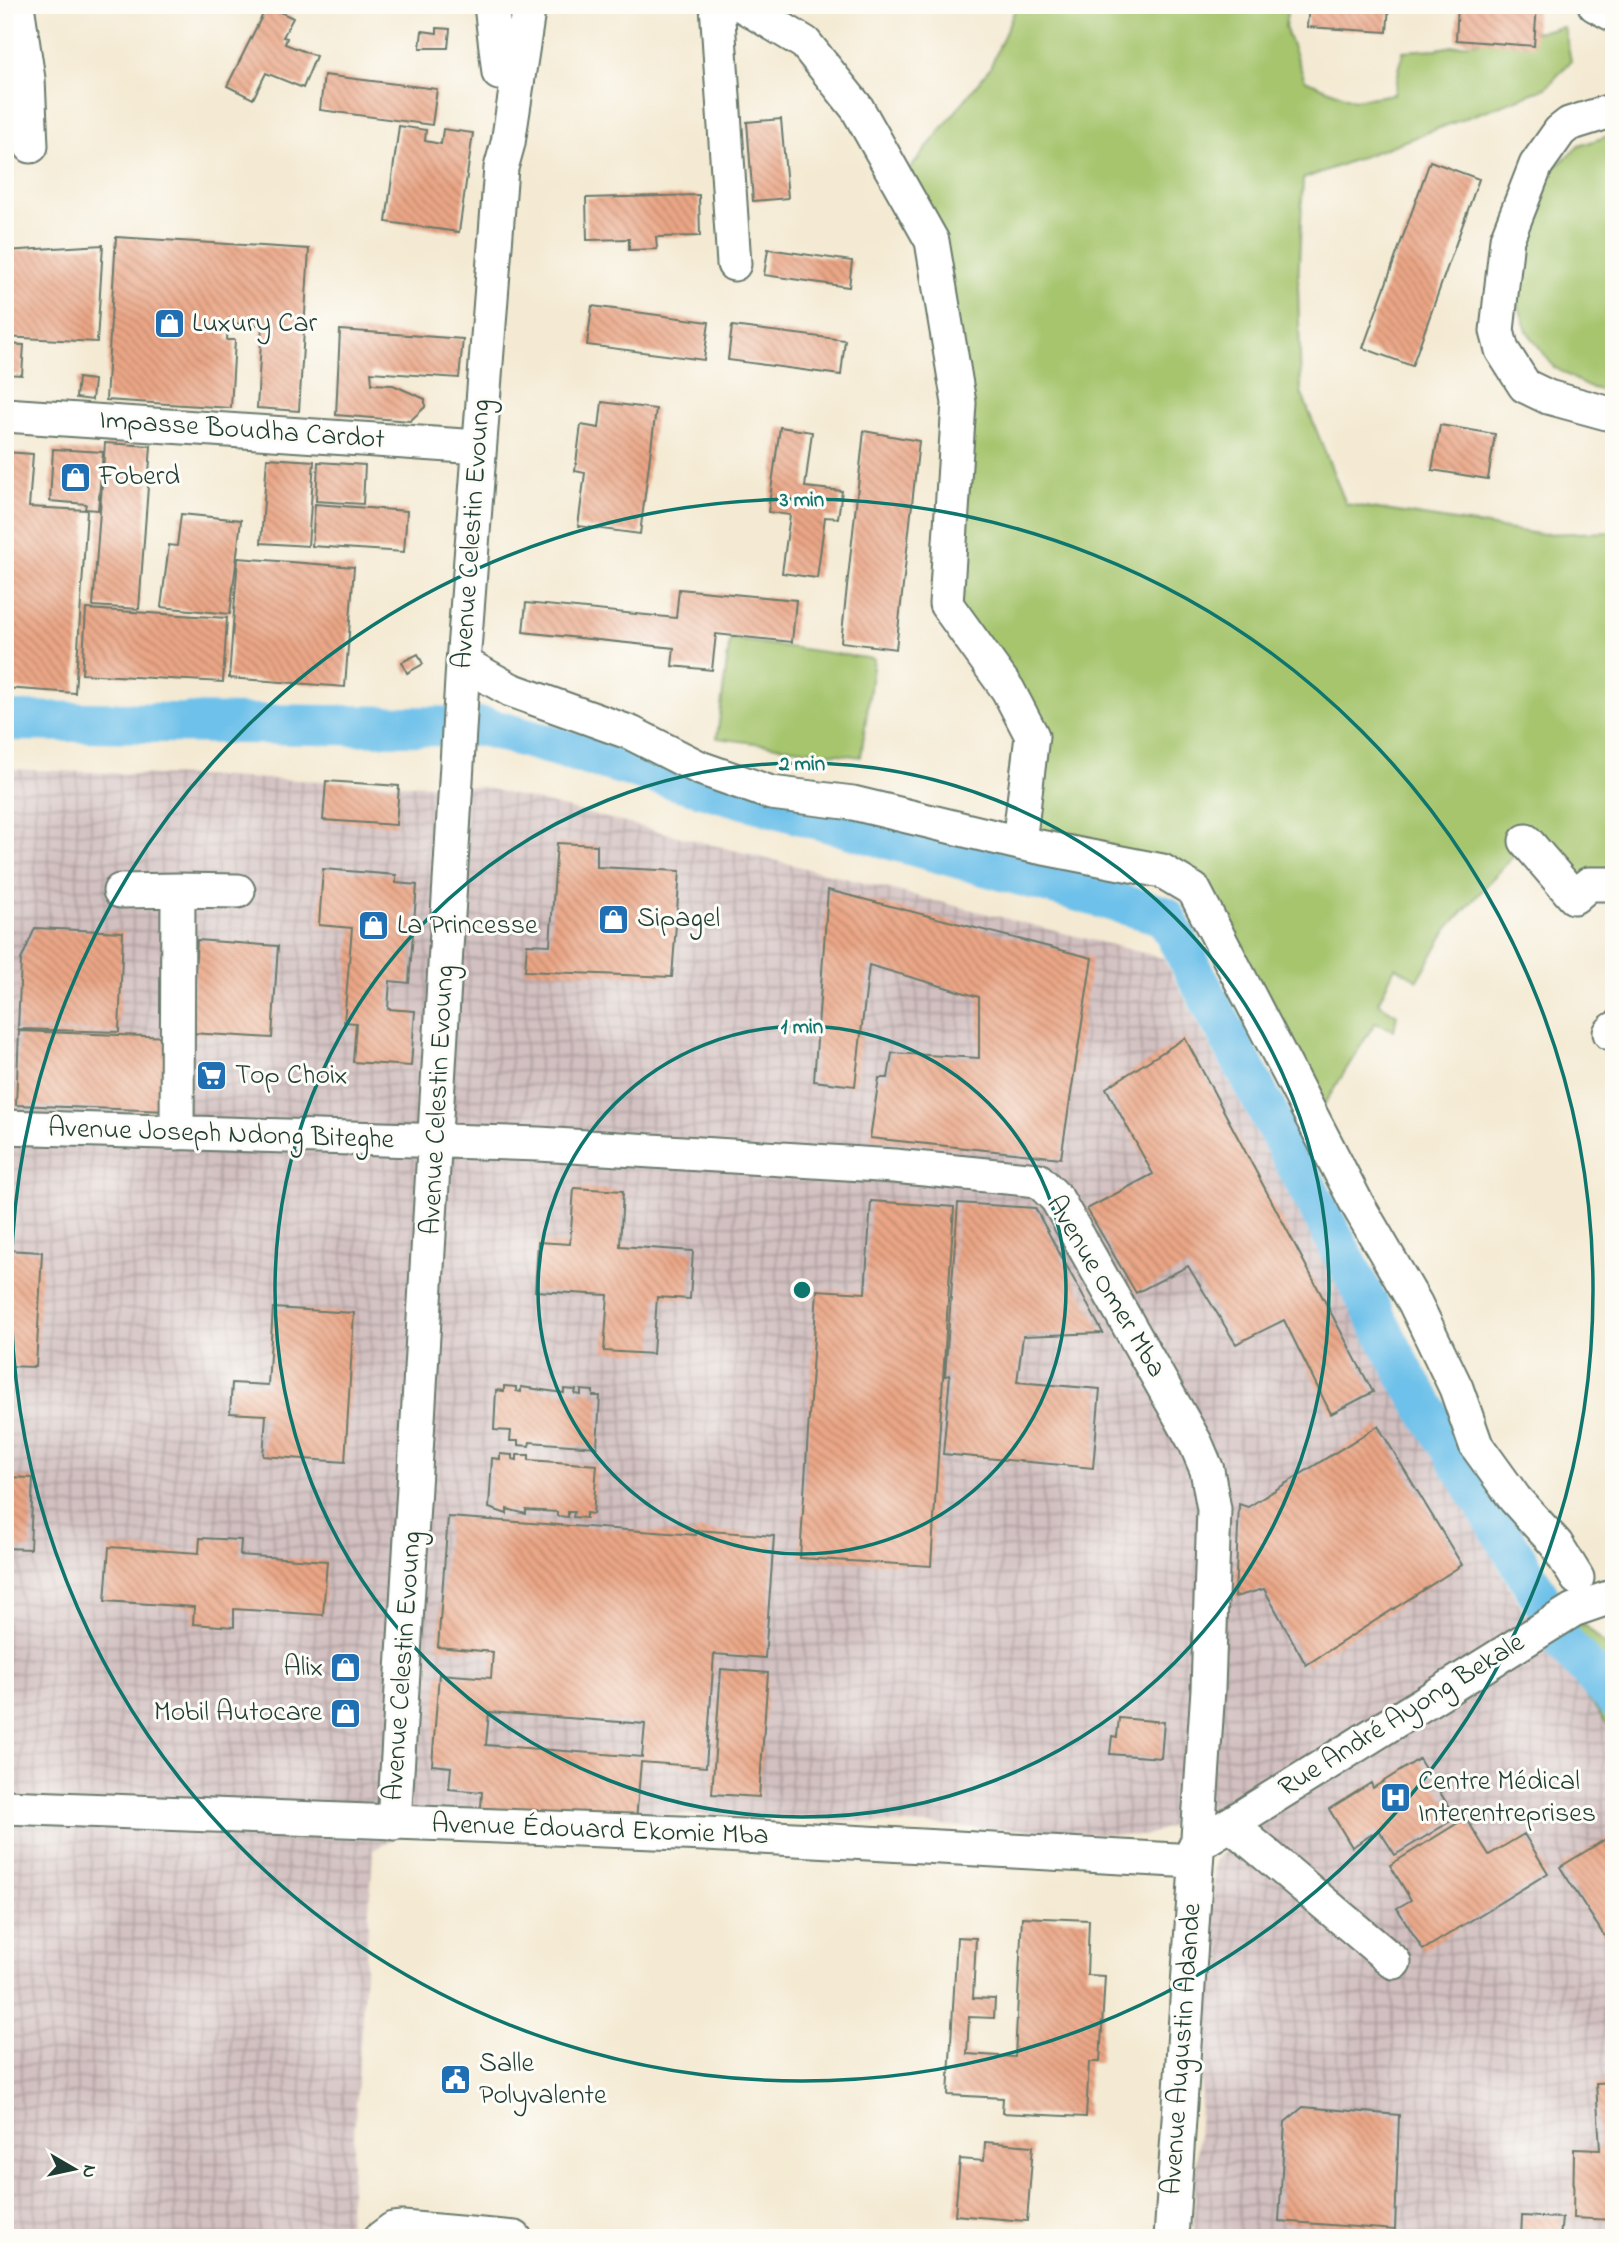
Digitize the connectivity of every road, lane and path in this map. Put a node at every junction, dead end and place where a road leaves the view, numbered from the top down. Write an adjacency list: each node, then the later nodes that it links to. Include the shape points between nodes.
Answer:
1 (17, 5): 10 (street, via 28,79)
2 (491, 5): 8 (street)
3 (717, 5): 12 (street)
4 (742, 5): 18 (street, via 805,43 857,108 932,241 959,403 946,604 1008,690 1032,736)
5 (1595, 5): 7 (street)
6 (520, 10): 8 (street); 11 (street, via 508,143)
7 (1614, 15)
8 (499, 73): 11 (street, via 495,142)
9 (1614, 110): 14 (street, via 1569,124 1536,165 1507,239 1497,331 1502,350 1525,386)
10 (31, 146)
11 (501, 168): 15 (street, Avenue Celestin Evoung)
12 (734, 264)
13 (5, 415): 15 (street, Impasse Boudha Cardot)
14 (1614, 415)
15 (479, 447): 16 (street, Avenue Celestin Evoung)
16 (462, 679): 18 (street, via 512,690 631,733 699,768 771,793 853,803); 25 (street, Avenue Celestin Evoung)
17 (1526, 841): 19 (street, via 1574,897 1589,884)
18 (1019, 843): 26 (street, via 1161,871 1194,890 1356,1202 1415,1303 1456,1388 1476,1445)
19 (1614, 884)
20 (178, 890): 21 (street); 22 (street); 24 (street)
21 (120, 891)
22 (238, 891)
23 (5, 1127): 24 (street, Avenue Joseph Ndong Biteghe)
24 (177, 1133): 25 (street, Avenue Joseph Ndong Biteghe)
25 (437, 1141): 29 (street, Avenue Celestin Evoung); 31 (street, Avenue Omer Mba, via 894,1166 1038,1180 1057,1199 1076,1230 1207,1470 1214,1509 1213,1576)
26 (1577, 1577)
27 (1614, 1596): 30 (street, Rue André Ayong Bekale, via 1573,1610)
28 (5, 1807): 29 (street, Avenue Édouard Ekomie Mba)
29 (394, 1823): 31 (street, Avenue Édouard Ekomie Mba)
30 (1230, 1824): 31 (street, Rue André Ayong Bekale); 32 (street)
31 (1195, 1853): 35 (street, Avenue Augustin Adande)
32 (1394, 1962)
33 (381, 2238): 34 (street, via 403,2228)
34 (515, 2238)
35 (1171, 2238)

